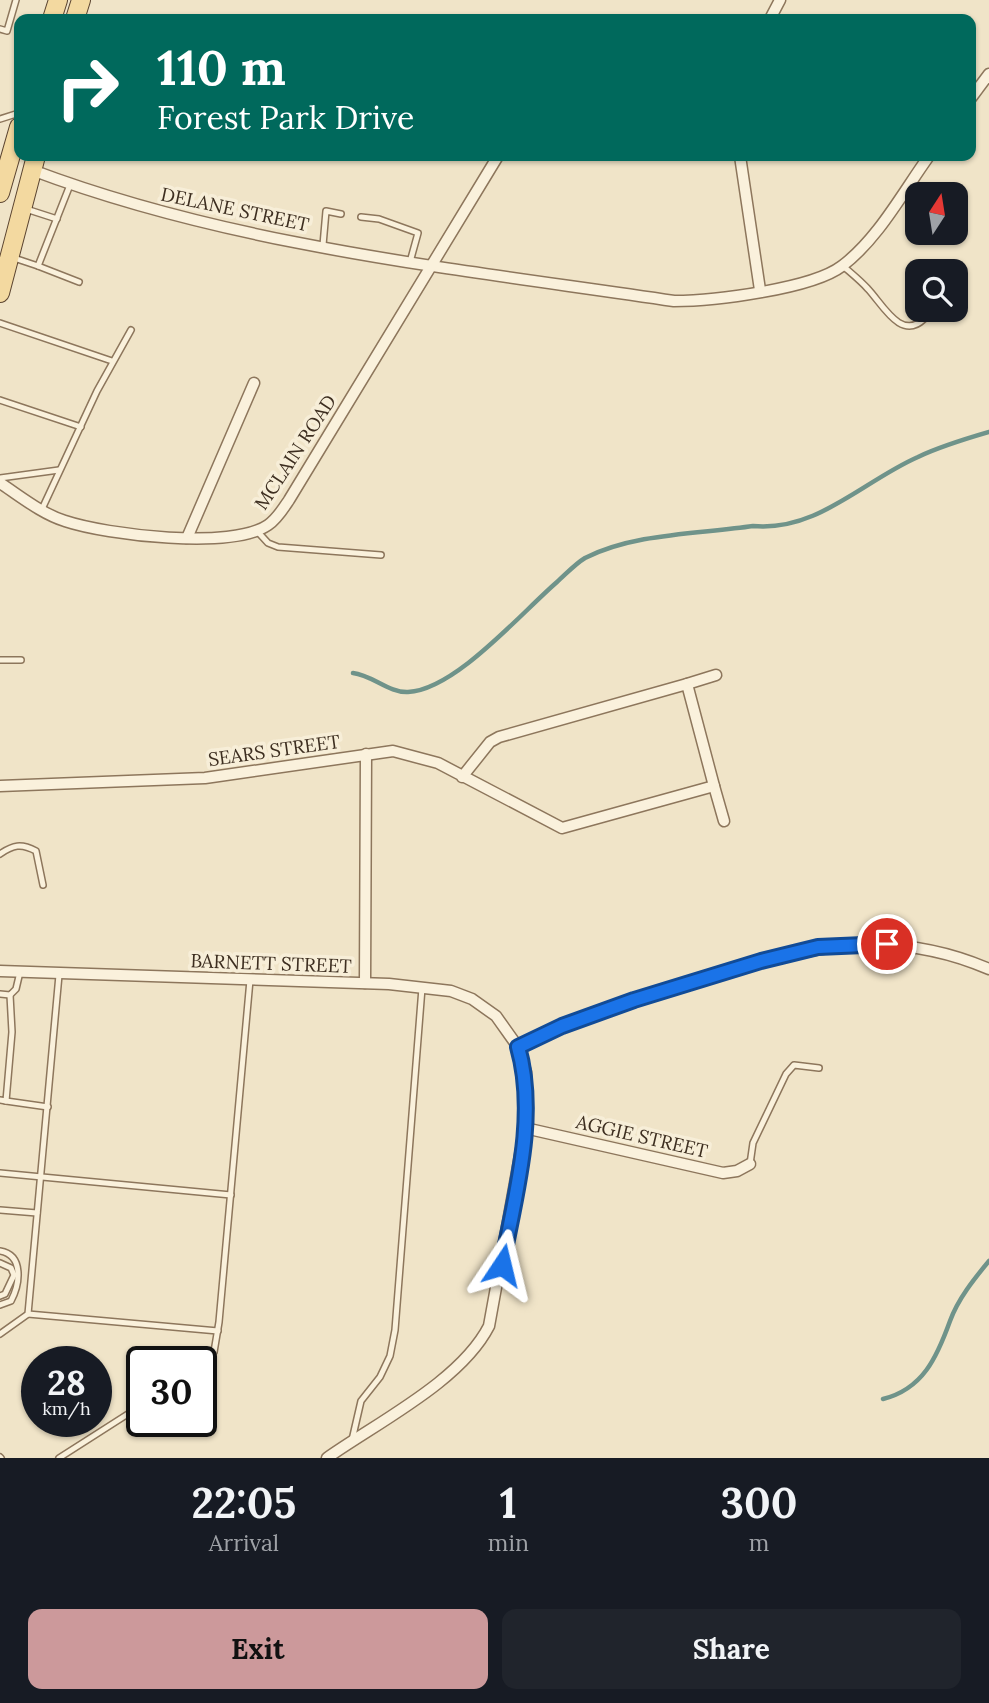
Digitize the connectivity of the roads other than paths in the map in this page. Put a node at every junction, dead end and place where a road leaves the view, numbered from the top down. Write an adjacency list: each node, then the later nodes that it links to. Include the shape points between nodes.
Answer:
1 (16, 0): 2 (lane, via 7,31)
2 (0, 29)
3 (989, 74): 4 (street)
4 (976, 91)
5 (14, 144): 11 (main road)
6 (495, 161): 20 (street, MCLAIN ROAD)
7 (741, 161): 23 (street)
8 (925, 161): 21 (street)
9 (34, 163): 10 (street, DELANE STREET); 12 (main road)
10 (70, 185): 15 (lane); 16 (street, DELANE STREET, via 236,229)
11 (0, 193)
12 (22, 208): 15 (lane); 17 (main road)
13 (341, 214): 16 (lane, via 326,211)
14 (361, 217): 18 (lane, via 418,233)
15 (57, 219): 19 (lane)
16 (323, 246): 18 (street, DELANE STREET)
17 (9, 256): 19 (lane); 24 (main road)
18 (410, 262): 20 (street, DELANE STREET)
19 (38, 265): 22 (lane)
20 (434, 265): 23 (street, via 674,302); 35 (street, MCLAIN ROAD, via 289,500)
21 (843, 266): 23 (street, via 804,282); 25 (lane, via 893,319 907,327)
22 (79, 282)
23 (760, 290)
24 (0, 293)
25 (921, 322)
26 (0, 323): 28 (lane)
27 (131, 330): 28 (lane)
28 (113, 361): 31 (lane)
29 (254, 383): 36 (street)
30 (3, 401): 31 (lane)
31 (81, 427): 32 (lane)
32 (59, 470): 33 (lane); 34 (lane)
33 (0, 481): 34 (street, MCLAIN ROAD)
34 (41, 509): 36 (street, MCLAIN ROAD, via 63,521 117,534)
35 (257, 531): 36 (street, MCLAIN ROAD); 37 (lane, via 278,547)
36 (187, 538)
37 (381, 555)
38 (0, 660): 39 (lane)
39 (21, 660)
40 (716, 676): 41 (street)
41 (687, 684): 43 (street, via 499,737); 45 (street)
42 (366, 754): 43 (street, via 405,752); 44 (street, SEARS STREET, via 205,778); 54 (street, SEARS STREET)
43 (462, 777): 45 (street, via 562,828)
44 (0, 786)
45 (714, 786): 46 (street)
46 (724, 821)
47 (0, 854): 48 (lane, via 12,846 25,845 36,851)
48 (43, 885)
49 (989, 969): 58 (street, via 962,957 909,946 818,947 634,1000)
50 (0, 971): 51 (street, BARNETT STREET)
51 (20, 972): 52 (street, BARNETT STREET); 57 (lane)
52 (59, 975): 53 (street, BARNETT STREET); 61 (lane)
53 (250, 980): 54 (street, BARNETT STREET); 66 (lane)
54 (365, 983): 55 (street, BARNETT STREET)
55 (422, 988): 58 (street, BARNETT STREET, via 472,999 496,1016); 78 (lane, via 395,1330 380,1377 361,1401)
56 (0, 994): 57 (lane)
57 (10, 995): 60 (lane, via 12,1032)
58 (518, 1047): 62 (street, via 526,1072)
59 (819, 1068): 63 (lane, via 794,1065 786,1074 753,1143)
60 (3, 1101): 61 (lane)
61 (48, 1107): 65 (lane)
62 (525, 1128): 63 (street, AGGIE STREET, via 723,1173); 78 (street, via 494,1314 481,1343 452,1373)
63 (750, 1164)
64 (0, 1173): 65 (lane)
65 (41, 1177): 66 (lane); 68 (lane)
66 (231, 1195): 74 (lane)
67 (0, 1210): 68 (lane)
68 (37, 1213): 73 (lane)
69 (0, 1251): 72 (lane, via 12,1255 18,1264 17,1290 11,1301)
70 (0, 1263): 71 (lane, via 14,1275)
71 (0, 1296)
72 (0, 1305)
73 (28, 1314): 74 (lane); 75 (lane)
74 (218, 1331): 76 (lane)
75 (0, 1334)
76 (215, 1346)
77 (126, 1415): 79 (lane)
78 (352, 1440): 80 (street)
79 (59, 1458)
80 (327, 1458)

